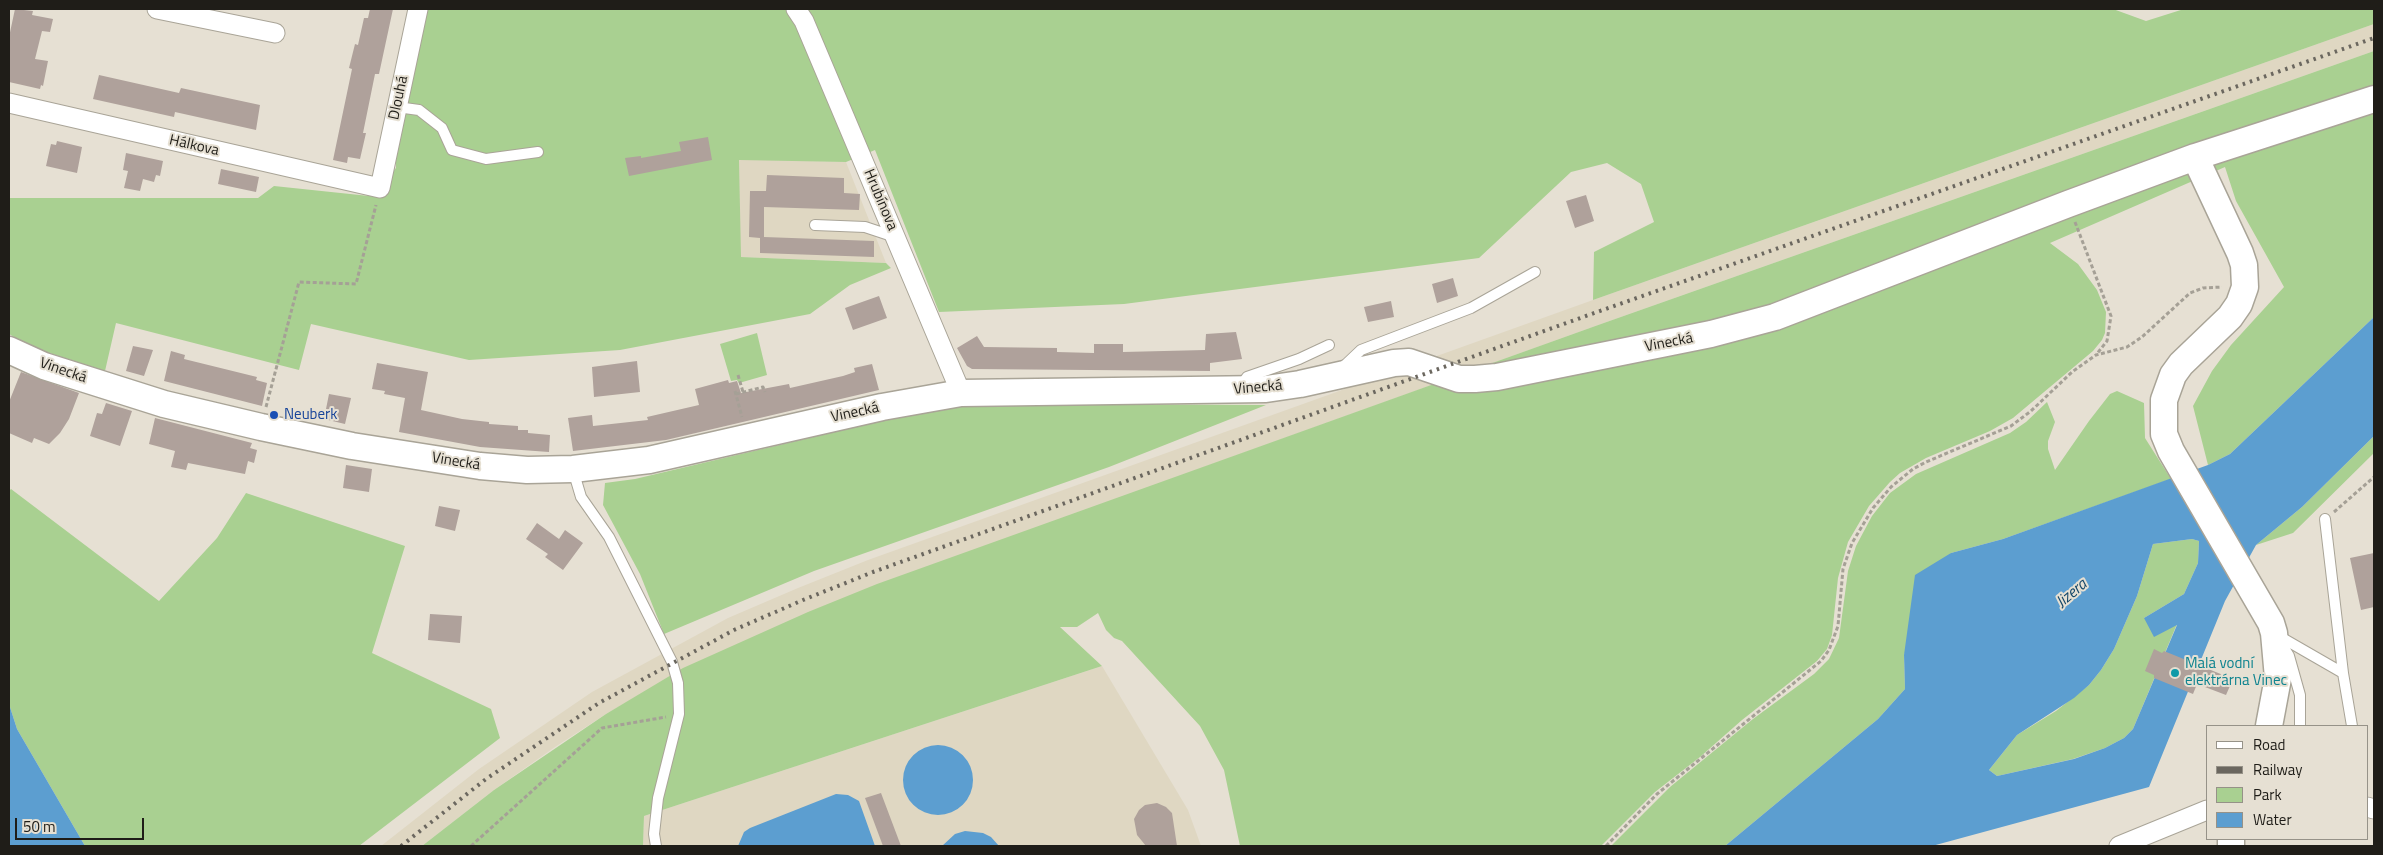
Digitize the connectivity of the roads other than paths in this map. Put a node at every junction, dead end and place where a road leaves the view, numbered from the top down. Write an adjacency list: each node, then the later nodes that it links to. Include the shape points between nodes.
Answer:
1 (157, 9): 4 (street)
2 (418, 9): 7 (street, Dlouhá)
3 (796, 9): 12 (street, Hrubínova, via 804,21)
4 (275, 33)
5 (2374, 99): 9 (street, Vinecká)
6 (9, 103): 10 (street, Hálkova)
7 (397, 107): 8 (lane, via 419,110 442,128 452,150 486,159); 10 (street, Dlouhá)
8 (538, 152)
9 (2196, 158): 16 (street, Vinecká, via 1775,317 1711,334 1490,378 1459,380 1409,362); 21 (street, via 2240,253 2245,287 2230,317 2173,375 2163,412 2164,434)
10 (380, 188)
11 (816, 225): 12 (lane, via 865,227)
12 (896, 237): 18 (street, Hrubínova)
13 (1535, 272): 16 (lane, via 1471,308 1361,350)
14 (1329, 345): 17 (lane, via 1247,377)
15 (9, 350): 19 (street, Vinecká, via 44,366 164,404 261,427 352,446 480,466)
16 (1332, 378): 17 (street, Vinecká)
17 (1238, 391): 18 (street, Vinecká)
18 (961, 393): 19 (street, Vinecká, via 882,407 648,460)
19 (573, 469): 27 (lane, via 581,497 609,537 672,662 678,683 678,714 658,798)
20 (2326, 519): 22 (lane)
21 (2270, 623): 22 (lane); 23 (street, via 2278,678); 24 (lane, via 2289,656 2300,695)
22 (2343, 673): 25 (lane)
23 (2270, 725)
24 (2300, 725)
25 (2352, 725)
26 (2206, 810): 28 (street)
27 (656, 846)
28 (2119, 846)

